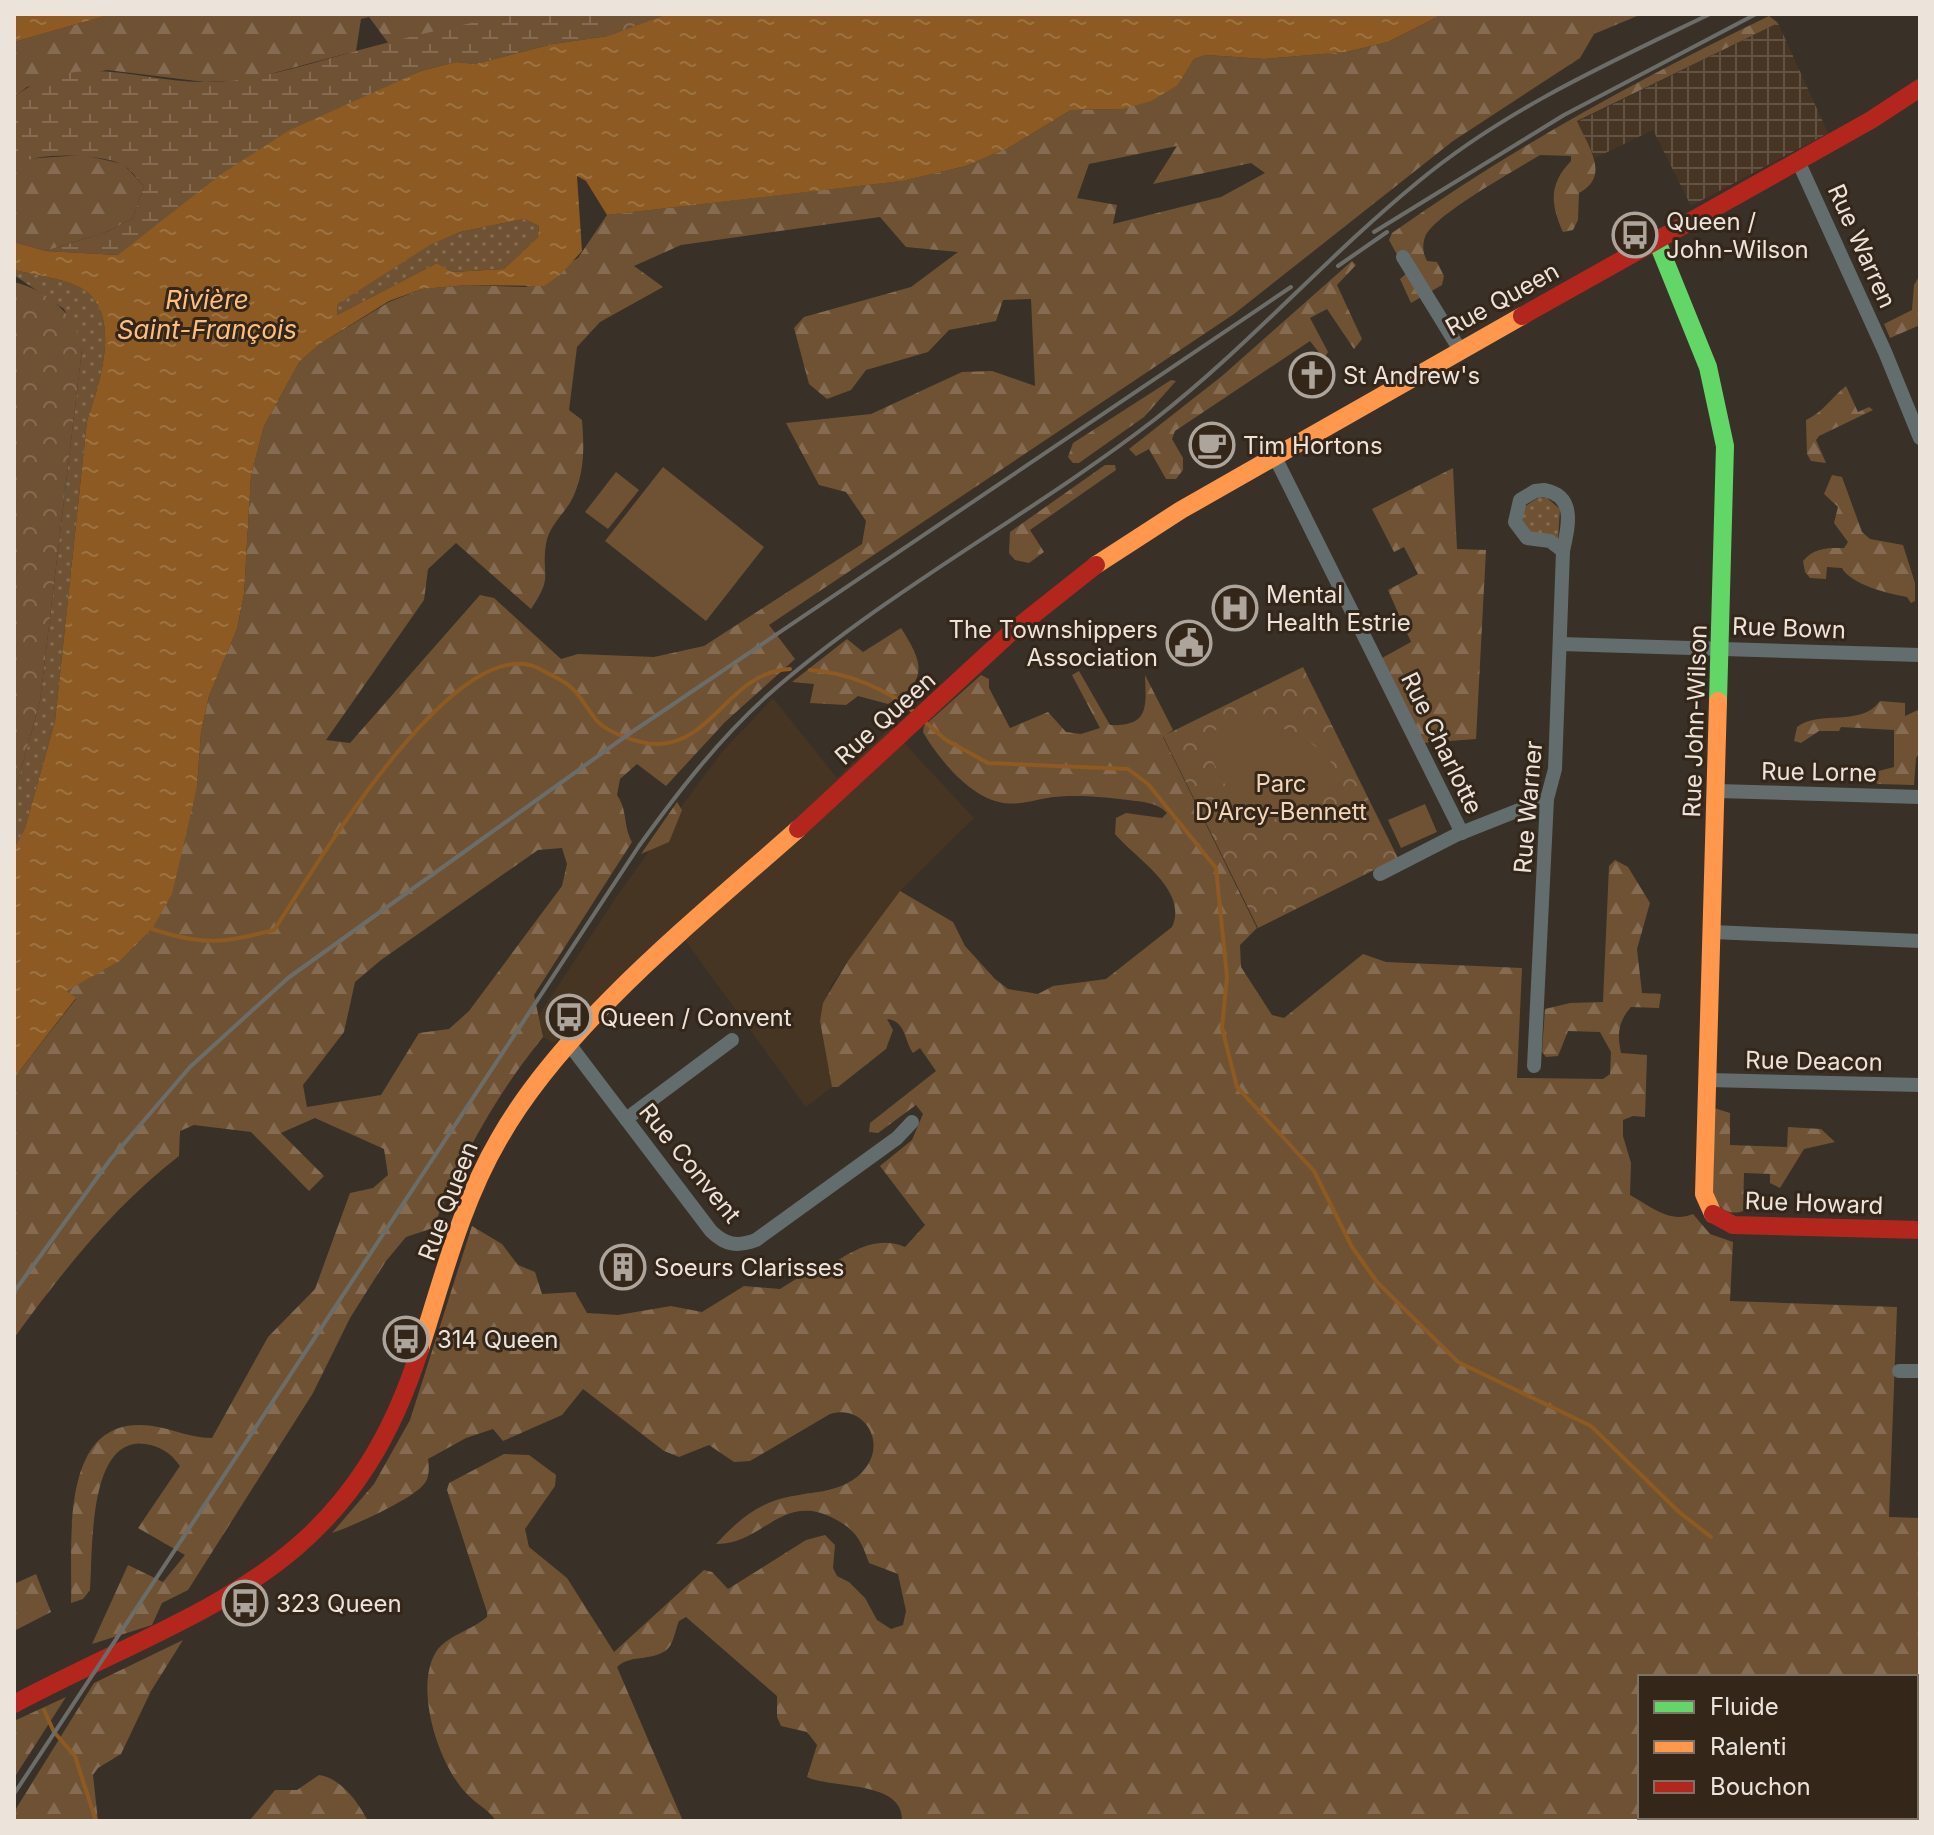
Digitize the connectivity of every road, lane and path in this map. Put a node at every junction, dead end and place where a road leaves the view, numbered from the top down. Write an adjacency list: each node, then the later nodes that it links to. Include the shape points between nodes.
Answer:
1 (1920, 88): 2 (main road, Rue Queen)
2 (1798, 161): 3 (main road, Rue Queen); 6 (street, Rue Warren)
3 (1657, 241): 5 (main road, Rue Queen); 10 (main road, Rue John-Wilson, via 1710,374 1723,427)
4 (1403, 257): 5 (street)
5 (1460, 350): 7 (main road, Rue Queen)
6 (1920, 438)
7 (1275, 457): 15 (street, Rue Charlotte); 20 (main road, Rue Queen, via 1140,536 1061,590)
8 (1563, 551): 8 (street, Rue Warner, via 1518,530 1517,507 1526,495 1544,490 1563,500 1569,516); 9 (street, Rue Warner)
9 (1561, 644): 10 (street, Rue Bown); 14 (street, Rue Warner, via 1555,769)
10 (1721, 647): 11 (street, Rue Bown); 12 (main road, Rue John-Wilson)
11 (1920, 655)
12 (1717, 791): 13 (street, Rue Lorne); 17 (main road, Rue John-Wilson)
13 (1920, 797)
14 (1547, 799): 15 (street); 21 (street, Rue Warner)
15 (1462, 833): 16 (street)
16 (1380, 874)
17 (1713, 932): 18 (street); 22 (main road, Rue John-Wilson)
18 (1920, 941)
19 (732, 1040): 24 (street)
20 (569, 1044): 24 (street, Rue Convent); 30 (main road, Rue Queen, via 516,1110 478,1178 408,1393 383,1443 345,1499 253,1584 208,1612)
21 (1534, 1066)
22 (1708, 1080): 23 (street, Rue Deacon); 26 (main road, Rue John-Wilson, via 1704,1194)
23 (1920, 1085)
24 (626, 1119): 25 (street, Rue Convent, via 711,1231 736,1245 763,1235 903,1134)
25 (912, 1122)
26 (1711, 1213): 27 (main road, Rue Howard, via 1733,1225)
27 (1920, 1230)
28 (1899, 1371): 29 (street)
29 (1920, 1371)
30 (14, 1704)

